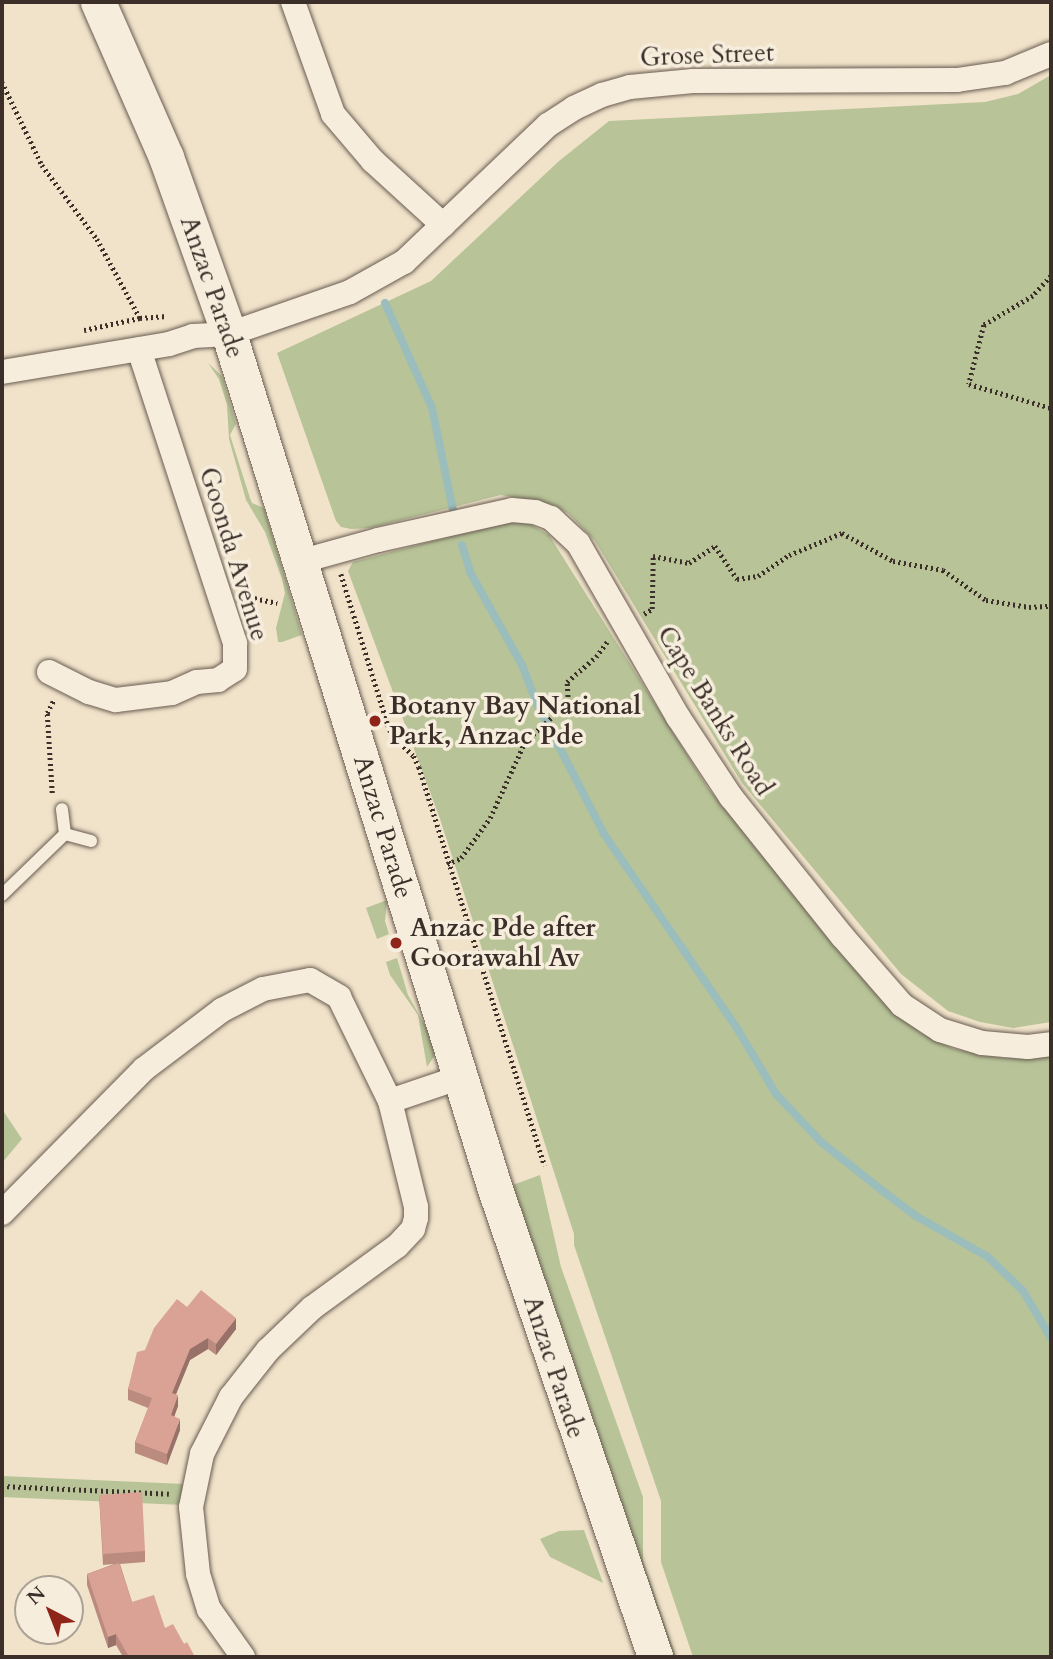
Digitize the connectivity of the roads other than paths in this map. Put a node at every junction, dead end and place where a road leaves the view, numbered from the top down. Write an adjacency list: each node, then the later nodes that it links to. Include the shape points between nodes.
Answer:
1 (99, 2): 5 (main road, Anzac Parade, via 166,157)
2 (293, 2): 4 (street, via 333,114 373,161)
3 (1051, 54): 4 (street, Grose Street, via 1005,73 957,80 693,81 611,92 548,125)
4 (443, 225): 5 (street, Grose Street, via 404,262 376,279)
5 (229, 334): 6 (street, Grose Street, via 193,336); 8 (main road, Anzac Parade)
6 (139, 349): 7 (street, Grose Street); 9 (street, Goonda Avenue, via 235,643 234,669 218,680 197,682 172,693 116,700)
7 (2, 372)
8 (302, 561): 14 (street, Cape Banks Road, via 512,510 551,518 572,536 678,717 731,797 902,1005 940,1030 982,1043); 15 (main road, Anzac Parade)
9 (57, 676)
10 (62, 809): 11 (lane)
11 (65, 834): 12 (lane); 13 (lane)
12 (91, 841)
13 (2, 895)
14 (1051, 1044)
15 (461, 1077): 16 (street); 19 (main road, Anzac Parade, via 591,1478)
16 (390, 1101): 17 (street, via 339,997 310,980 263,989 222,1010 144,1069); 18 (street, via 416,1207 413,1229 397,1246 312,1308 254,1365 210,1434 196,1472 192,1533 204,1594 217,1622)
17 (2, 1213)
18 (243, 1657)
19 (655, 1657)

